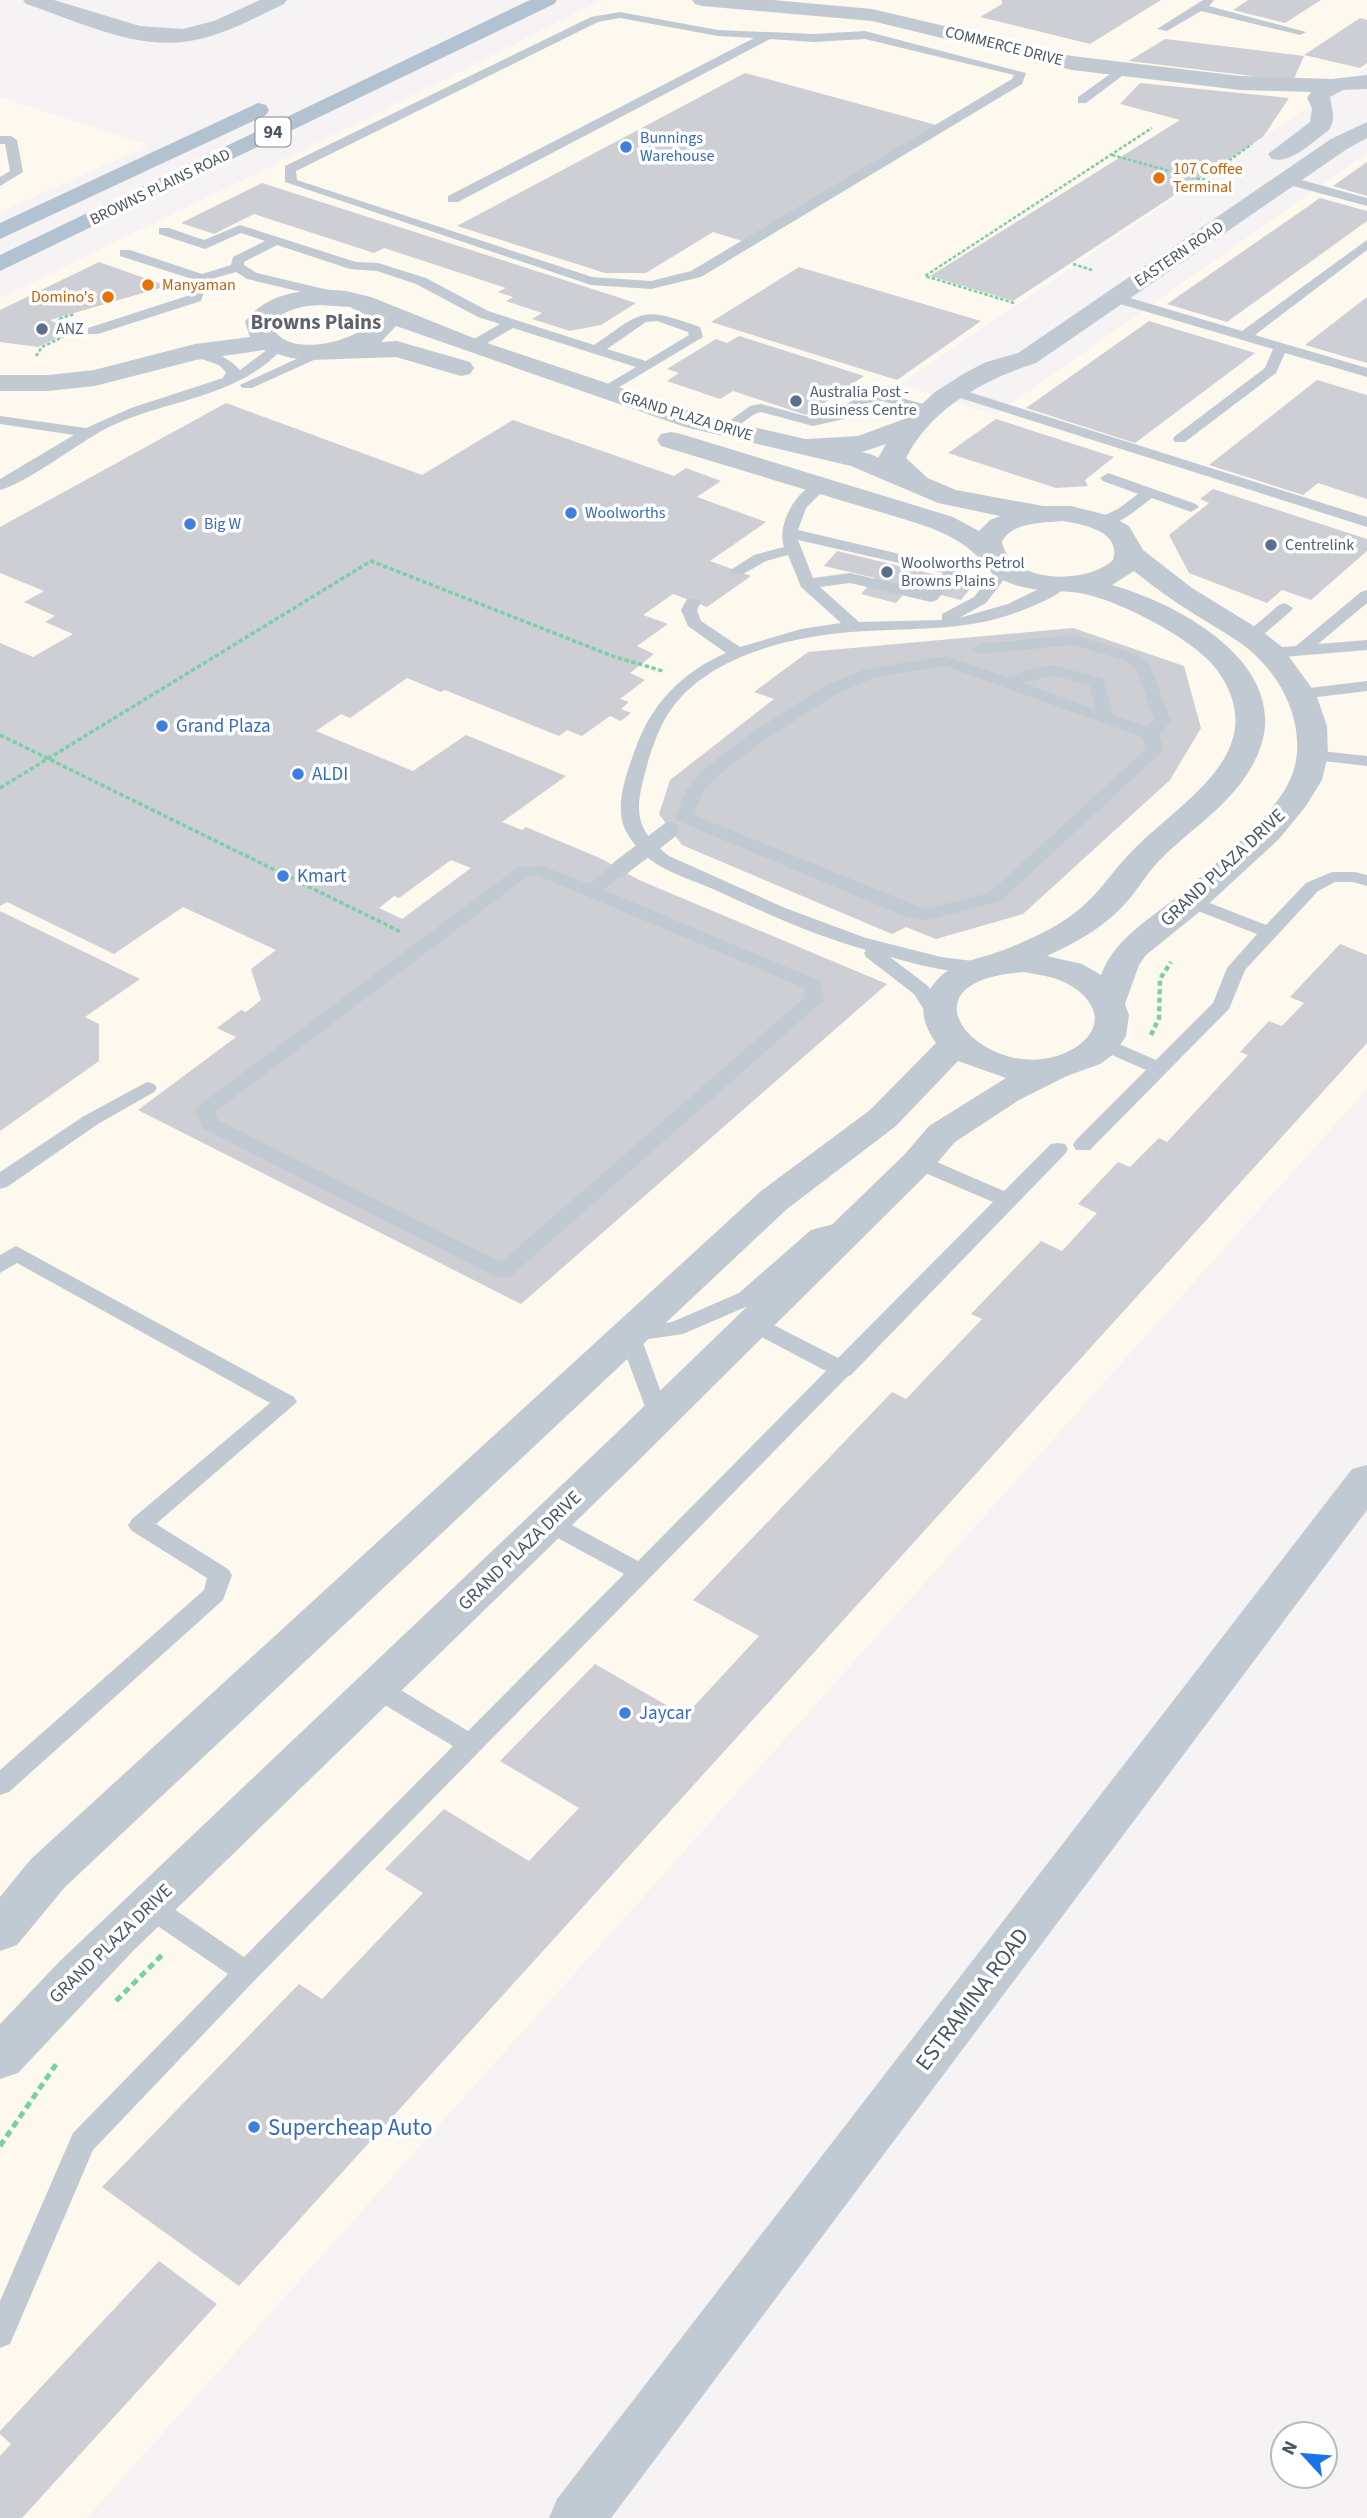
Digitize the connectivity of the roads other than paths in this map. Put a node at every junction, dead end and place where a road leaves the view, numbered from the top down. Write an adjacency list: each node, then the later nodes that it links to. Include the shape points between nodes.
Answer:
1 (33, 0): 2 (street, via 143,33 176,37 201,33)
2 (277, 0)
3 (547, 0): 32 (main road, BROWNS PLAINS ROAD / 94)
4 (707, 0): 7 (street, COMMERCE DRIVE)
5 (739, 0): 7 (street, COMMERCE DRIVE)
6 (1210, 0): 8 (lane)
7 (768, 5): 12 (street, COMMERCE DRIVE, via 900,20)
8 (1199, 7): 9 (lane); 10 (lane)
9 (1163, 29)
10 (1300, 32)
11 (771, 34): 14 (lane, via 814,38 865,35); 14 (lane, via 718,33 621,16 595,19 289,169 291,182 592,281 651,285 696,274 1018,82); 25 (lane)
12 (1046, 58): 13 (street, COMMERCE DRIVE); 14 (lane)
13 (1124, 70): 16 (street, COMMERCE DRIVE, via 1240,83); 18 (lane)
14 (1020, 73)
15 (1367, 82): 16 (street)
16 (1324, 99): 19 (street, via 1344,118); 22 (street, via 1321,125)
17 (279, 100): 28 (main road, BROWNS PLAINS ROAD / 94)
18 (1082, 100)
19 (1367, 122)
20 (1367, 129): 23 (street, EASTERN ROAD)
21 (0, 140): 24 (lane, via 11,140 17,172)
22 (1262, 166)
23 (1287, 180): 26 (lane); 37 (street, EASTERN ROAD)
24 (0, 182)
25 (453, 200)
26 (1367, 202)
27 (164, 231): 29 (lane, via 205,245 240,229)
28 (0, 232)
29 (276, 240): 33 (lane, via 237,260); 40 (lane, via 355,266 378,267 421,281 483,314)
30 (1367, 244): 42 (lane)
31 (125, 253): 35 (lane)
32 (0, 264)
33 (237, 267): 34 (lane); 35 (lane)
34 (252, 276): 36 (lane); 39 (lane)
35 (202, 278): 41 (lane, via 196,298)
36 (338, 297): 38 (street, GRAND PLAZA DRIVE); 39 (street, via 302,299)
37 (1115, 298): 42 (lane); 52 (street, EASTERN ROAD, via 1027,358)
38 (377, 310): 45 (street, GRAND PLAZA DRIVE); 48 (street, via 383,317 378,334 354,347)
39 (267, 312): 44 (street, via 257,330); 51 (street, via 109,360 50,369)
40 (511, 323): 45 (lane); 47 (lane)
41 (93, 331)
42 (1245, 336): 46 (lane)
43 (1006, 340): 52 (street, EASTERN ROAD, via 996,347)
44 (272, 344): 48 (street, GRAND PLAZA DRIVE); 49 (street); 54 (lane, via 268,359)
45 (471, 346): 57 (street, GRAND PLAZA DRIVE)
46 (1281, 347): 53 (lane); 63 (lane, via 1271,370)
47 (596, 350): 50 (lane); 50 (lane, via 643,318 658,317 695,330 696,337)
48 (328, 351): 56 (lane, via 250,385); 70 (street, GRAND PLAZA DRIVE, via 379,348 416,353)
49 (195, 352): 54 (lane, via 225,362 233,372); 55 (street, via 95,378)
50 (646, 366): 57 (lane)
51 (0, 368)
52 (986, 371): 58 (street, EASTERN ROAD)
53 (1367, 373)
54 (230, 380): 56 (lane)
55 (0, 383)
56 (196, 391): 62 (lane, via 149,405)
57 (606, 391): 61 (street, GRAND PLAZA DRIVE)
58 (956, 392): 59 (street, EASTERN ROAD); 75 (lane)
59 (924, 416): 61 (lane, via 882,397 864,399 839,416 813,422 761,408 750,410); 64 (street, EASTERN ROAD, via 862,444); 69 (street, EASTERN ROAD, via 897,444 891,460)
60 (0, 420): 62 (lane)
61 (724, 430): 64 (street, GRAND PLAZA DRIVE)
62 (90, 433): 66 (lane)
63 (1180, 439)
64 (801, 446): 69 (street, GRAND PLAZA DRIVE, via 860,460)
65 (0, 467): 66 (lane)
66 (23, 473): 68 (lane)
67 (1108, 478): 71 (lane)
68 (0, 485)
69 (922, 486): 73 (street, GRAND PLAZA DRIVE, via 958,499)
70 (819, 487): 76 (lane, via 799,506); 79 (street, GRAND PLAZA DRIVE, via 943,523 967,535)
71 (1149, 493): 72 (lane); 74 (lane)
72 (1191, 507)
73 (1041, 513): 74 (street, GRAND PLAZA DRIVE); 79 (street, via 995,530 988,540)
74 (1101, 522): 78 (street, GRAND PLAZA DRIVE, via 1128,542)
75 (1367, 522)
76 (789, 533): 77 (lane); 81 (lane, via 953,571 930,597 850,578)
77 (793, 549): 80 (lane, via 760,558); 81 (lane)
78 (1130, 554): 82 (street, via 1114,573); 89 (street, GRAND PLAZA DRIVE, via 1182,594)
79 (996, 559): 82 (street, GRAND PLAZA DRIVE, via 1029,579); 86 (lane, via 980,600)
80 (737, 571)
81 (807, 584): 87 (lane)
82 (1069, 584): 86 (lane, via 988,615); 105 (street, via 1142,604 1202,639 1229,665 1245,690 1251,723 1242,756 1224,784 1148,853 1113,897 1063,937)
83 (1367, 595): 89 (lane)
84 (693, 602): 91 (lane, via 689,610 694,624)
85 (1285, 608): 89 (lane)
86 (933, 624): 87 (lane)
87 (854, 626): 91 (lane, via 805,631)
88 (1367, 645): 89 (lane)
89 (1274, 647): 94 (street, GRAND PLAZA DRIVE)
90 (980, 649): 96 (lane, via 1074,640 1130,657 1144,668 1163,720)
91 (738, 653): 104 (lane, via 691,680 662,710 630,792 630,819 641,844 663,860)
92 (1008, 683): 95 (lane); 95 (lane, via 1040,670 1061,669 1098,683); 99 (lane, via 946,661 872,673 830,690 710,773)
93 (1367, 687): 94 (lane)
94 (1301, 694): 97 (street, GRAND PLAZA DRIVE, via 1311,726)
95 (1105, 718): 96 (lane)
96 (1150, 734): 99 (lane, via 1155,750 995,897 925,915)
97 (1312, 755): 98 (lane); 102 (street, GRAND PLAZA DRIVE, via 1296,799)
98 (1367, 761)
99 (677, 823): 101 (lane, bridge)
100 (1367, 881): 103 (lane, via 1332,877 1312,887)
101 (591, 892): 101 (lane, via 813,985 814,1000 503,1272 209,1124 205,1110 524,871 542,871)
102 (1191, 902): 103 (lane); 106 (street, GRAND PLAZA DRIVE, via 1134,948 1122,964)
103 (1268, 932): 110 (lane, via 1236,968 1222,1005)
104 (857, 942): 105 (lane, via 954,966); 107 (lane, via 921,990)
105 (989, 966): 106 (street, via 1024,962 1051,966 1076,974 1096,987); 107 (street, via 961,976 946,989 939,1004)
106 (1108, 1003): 108 (street, via 1113,1017)
107 (948, 1032): 109 (street, via 975,1057 1029,1069); 120 (street, via 883,1118 775,1199)
108 (1103, 1044): 109 (street, via 1075,1062); 110 (lane)
109 (1056, 1067): 114 (street, GRAND PLAZA DRIVE, via 942,1133)
110 (1161, 1069): 112 (lane)
111 (147, 1088): 115 (lane, via 91,1119)
112 (1083, 1145)
113 (1058, 1149): 116 (lane)
114 (918, 1162): 116 (lane); 117 (street, GRAND PLAZA DRIVE)
115 (0, 1182)
116 (1006, 1200): 121 (lane)
117 (854, 1226): 119 (street, GRAND PLAZA DRIVE); 120 (lane, via 818,1235 747,1298 675,1329)
118 (5, 1255): 128 (lane, via 286,1402 140,1525 220,1575 215,1594)
119 (755, 1325): 121 (lane); 122 (street, GRAND PLAZA DRIVE)
120 (629, 1334): 122 (lane); 130 (street, via 48,1872)
121 (843, 1370): 125 (lane)
122 (659, 1417): 124 (street, GRAND PLAZA DRIVE)
123 (1367, 1480): 134 (street, ESTRAMINA ROAD)
124 (549, 1523): 125 (lane); 126 (street, GRAND PLAZA DRIVE)
125 (641, 1573): 127 (lane)
126 (377, 1688): 127 (lane); 129 (street, GRAND PLAZA DRIVE)
127 (472, 1745): 131 (lane)
128 (0, 1785)
129 (149, 1906): 131 (lane); 132 (street, GRAND PLAZA DRIVE)
130 (0, 1930)
131 (246, 1972): 133 (lane, via 83,2141)
132 (0, 2058)
133 (0, 2334)
134 (577, 2518)

